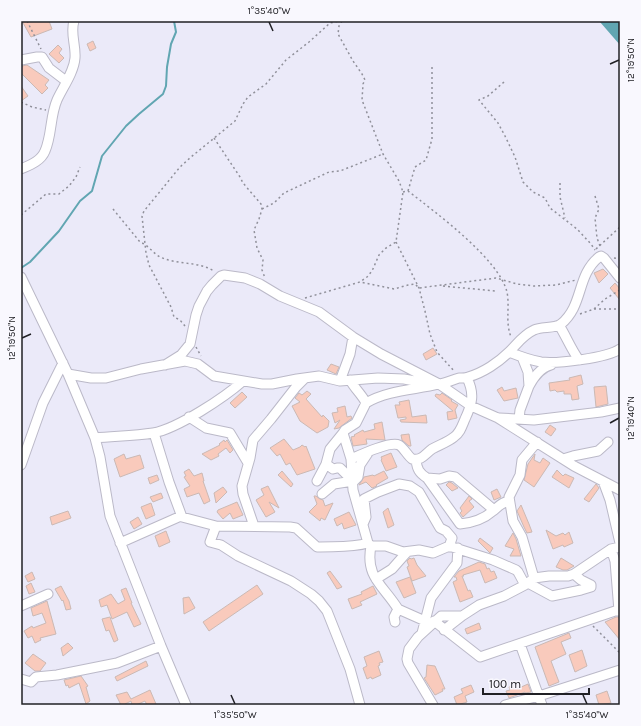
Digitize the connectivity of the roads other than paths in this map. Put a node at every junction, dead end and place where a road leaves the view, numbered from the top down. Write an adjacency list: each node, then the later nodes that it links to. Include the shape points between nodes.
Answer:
1 (74, 21): 3 (street, via 74,65)
2 (21, 60): 3 (street, via 42,57 48,68)
3 (66, 81): 4 (street, via 56,102 45,151 40,159)
4 (21, 169)
5 (21, 277): 13 (street)
6 (620, 278): 7 (street, via 601,256 595,260 583,278 577,302)
7 (559, 325): 10 (street, via 535,330 521,338); 12 (street)
8 (353, 337): 14 (street, via 319,312 280,296 268,288 246,278 221,276 207,291 199,306 190,344 181,355); 21 (street); 22 (street)
9 (620, 349): 12 (street)
10 (509, 352): 11 (street); 18 (street, via 496,362)
11 (522, 357): 12 (street, via 541,362); 23 (street, via 528,372)
12 (579, 360)
13 (63, 363): 16 (street); 41 (street, via 44,403)
14 (165, 365): 16 (street, via 106,378); 20 (street, via 193,362 211,375)
15 (551, 365): 23 (street, via 535,376)
16 (68, 374): 32 (street)
17 (305, 378): 20 (street, via 272,384); 21 (street, via 319,376); 39 (street, via 252,440)
18 (463, 378): 22 (street); 25 (street, via 471,393)
19 (350, 380): 21 (street); 22 (street, via 404,379); 24 (street)
20 (243, 381): 27 (street)
21 (340, 381)
22 (439, 384): 24 (street, via 388,394 374,398); 25 (street)
23 (529, 386): 29 (street)
24 (366, 404): 31 (street, via 356,423)
25 (471, 406): 28 (street); 38 (street, via 456,436)
26 (620, 408): 29 (street, via 534,420)
27 (189, 418): 30 (street); 39 (street, via 206,428 230,433)
28 (498, 418): 29 (street); 33 (street)
29 (519, 419)
30 (154, 433): 32 (street); 50 (street)
31 (344, 433): 36 (street); 40 (street, via 330,449)
32 (95, 438): 54 (street, via 110,516)
33 (537, 442): 37 (street); 48 (street, via 522,460 520,475)
34 (608, 442): 37 (street, via 598,451)
35 (369, 452): 36 (street); 38 (street, via 397,444); 44 (street, via 360,465 358,477)
36 (351, 459): 44 (street)
37 (563, 459): 45 (street)
38 (416, 460): 42 (street, via 420,474)
39 (248, 463): 52 (street, via 242,486)
40 (326, 464): 43 (street); 44 (street, via 333,469 340,468)
41 (21, 465)
42 (427, 478): 49 (street, via 455,477); 49 (street, via 460,524 483,518)
43 (317, 481)
44 (352, 481): 47 (street, via 334,484); 53 (street)
45 (603, 482): 46 (street); 55 (street)
46 (620, 490)
47 (322, 494)
48 (509, 501): 49 (street); 62 (street, via 513,521 522,537)
49 (494, 510)
50 (181, 516): 51 (street); 54 (street)
51 (216, 526): 52 (street); 78 (street, via 210,542 221,545 238,556 291,581 319,601 327,611 350,669)
52 (254, 526): 56 (street, via 296,528 318,547)
53 (363, 526): 56 (street); 57 (street, via 366,517 364,500 399,484 410,486 419,492 440,528 452,538)
54 (120, 543): 73 (street)
55 (620, 543)
56 (366, 545): 59 (street, via 386,546); 61 (street)
57 (454, 548): 59 (street, via 433,553 418,550); 62 (street, via 516,570); 69 (street, via 457,563 431,598)
58 (615, 548): 60 (street); 64 (street)
59 (407, 552): 61 (street, via 392,569)
60 (574, 574): 62 (street, via 549,576); 62 (street, via 591,586 552,596)
61 (376, 579): 66 (street)
62 (529, 582): 68 (street)
63 (48, 594): 65 (street)
64 (620, 599): 67 (street)
65 (21, 606)
66 (398, 609): 69 (street); 70 (street, via 394,617)
67 (620, 611): 72 (street)
68 (462, 616): 69 (street, via 441,616); 71 (street)
69 (429, 621): 71 (street); 79 (street, via 409,649 407,659)
70 (395, 622)
71 (444, 630): 72 (street, via 480,657)
72 (520, 644): 76 (street)
73 (161, 646): 75 (street, via 117,663 57,676 36,677 31,682); 77 (street)
74 (620, 670): 76 (street)
75 (21, 679)
76 (541, 701): 80 (street)
77 (186, 705)
78 (360, 705)
79 (433, 705)
80 (505, 705)

